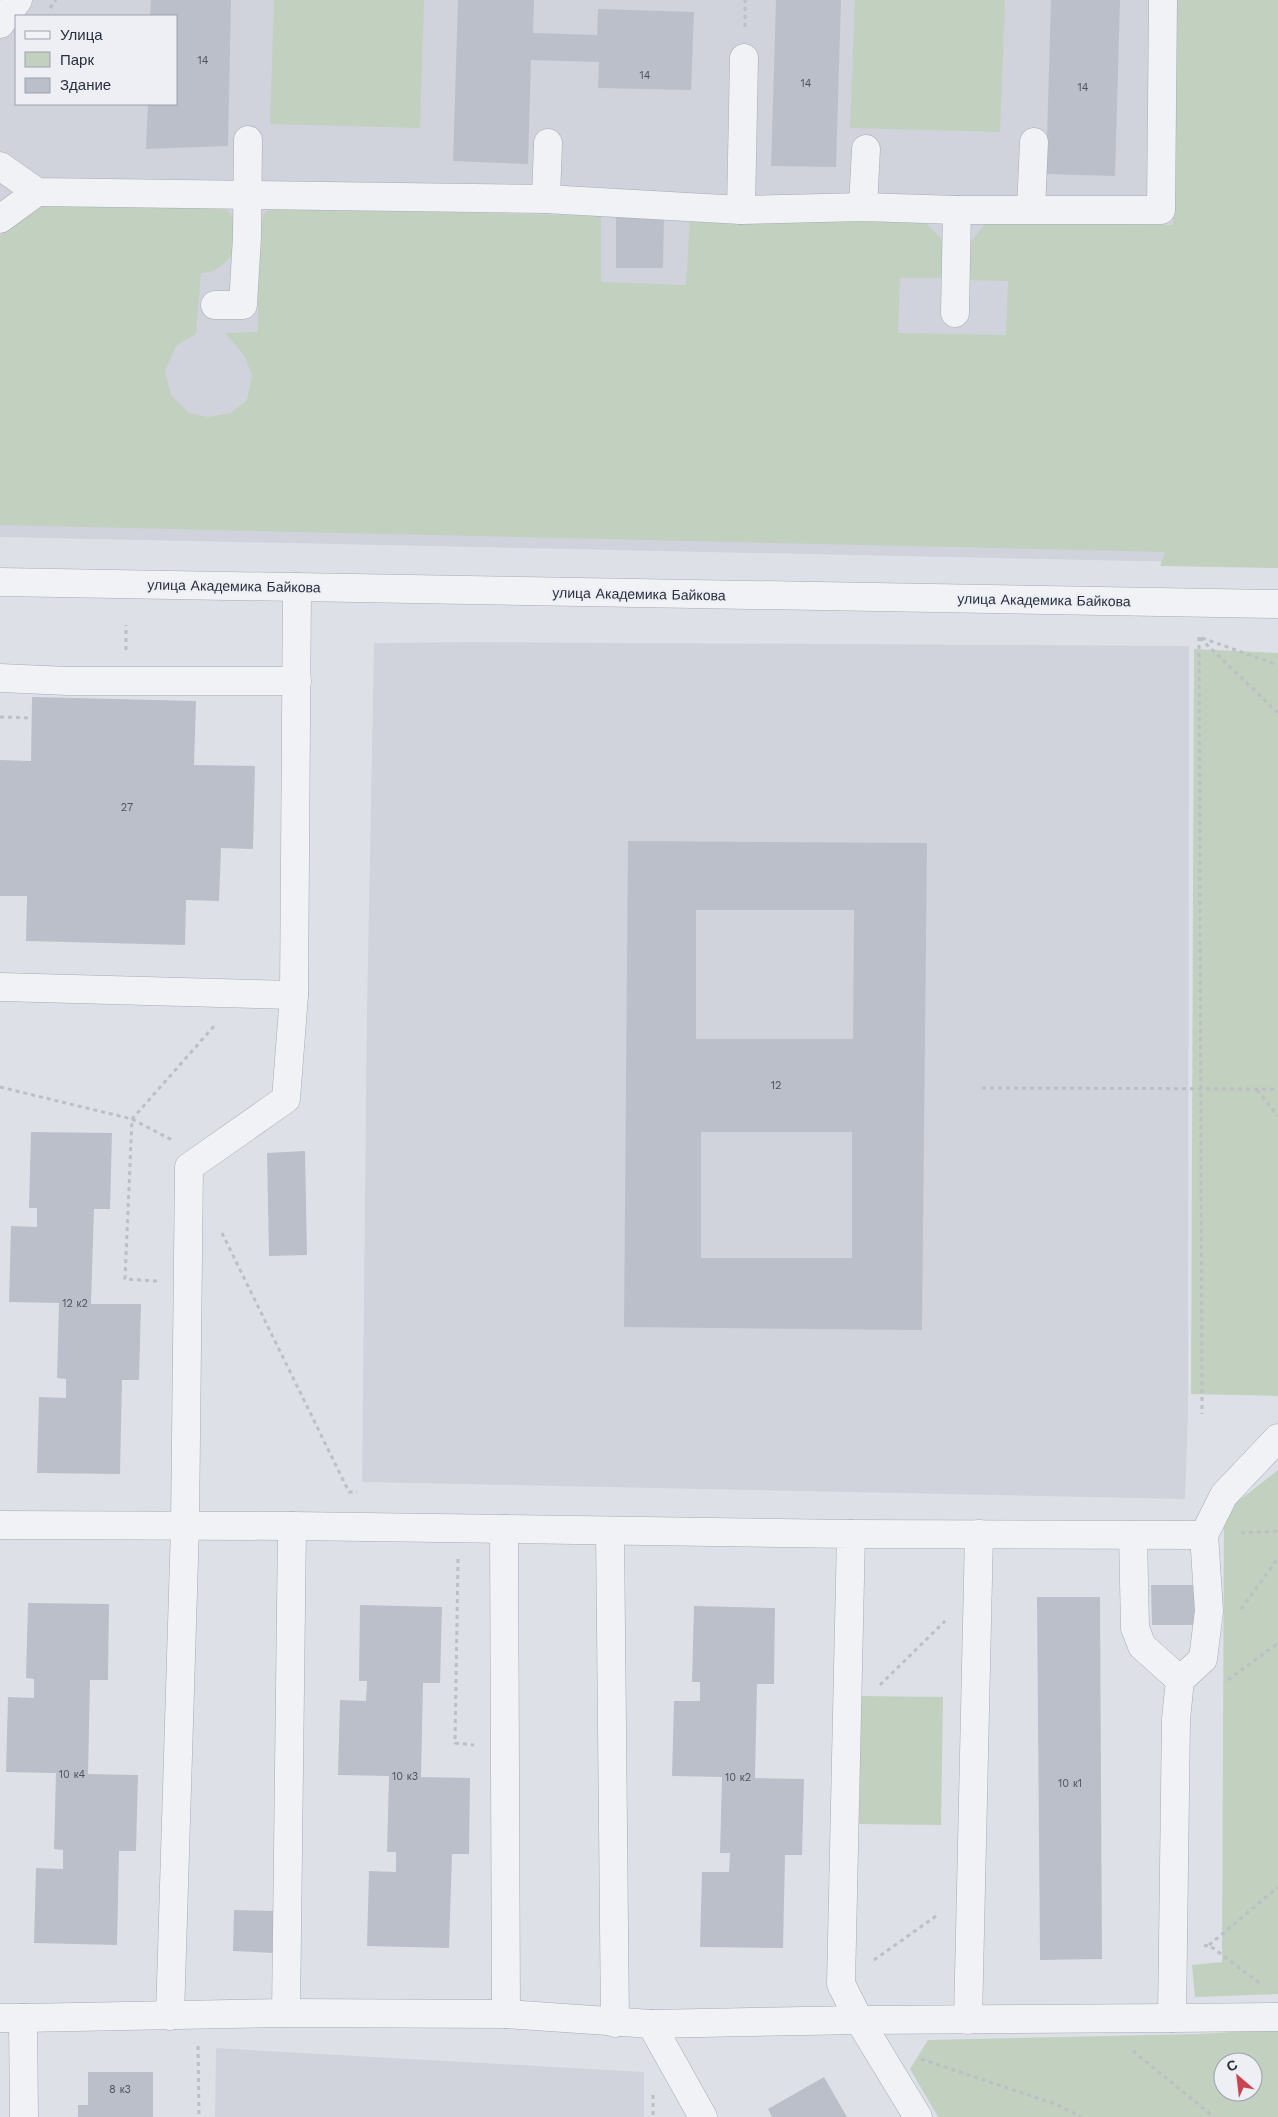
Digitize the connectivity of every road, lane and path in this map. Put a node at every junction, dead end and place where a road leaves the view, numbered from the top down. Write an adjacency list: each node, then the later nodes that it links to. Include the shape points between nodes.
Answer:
1 (18, 0): 3 (street)
2 (1163, 0): 14 (street, via 1161,210)
3 (0, 24)
4 (744, 58): 15 (street)
5 (248, 140): 11 (street)
6 (1034, 142): 14 (street)
7 (548, 143): 12 (street)
8 (866, 149): 13 (street)
9 (0, 166): 10 (street)
10 (37, 192): 11 (street); 17 (street)
11 (248, 194): 12 (street); 18 (street, via 243,305)
12 (546, 200): 15 (street)
13 (863, 207): 15 (street); 16 (street)
14 (1031, 209): 16 (street)
15 (741, 210)
16 (957, 210): 19 (street)
17 (0, 219)
18 (215, 305)
19 (955, 313)
20 (0, 582): 21 (street, улица Академика Байкова)
21 (297, 587): 22 (street, улица Академика Байкова); 26 (street)
22 (1278, 604)
23 (1199, 637): 24 (path); 27 (path); 35 (path)
24 (1278, 665)
25 (0, 678): 26 (street)
26 (296, 681): 32 (street)
27 (1278, 713)
28 (0, 717): 29 (path)
29 (32, 718)
30 (0, 987): 31 (street)
31 (242, 993): 32 (street); 39 (path)
32 (294, 995): 40 (street, via 286,1100)
33 (0, 1087): 39 (path)
34 (982, 1088): 35 (path)
35 (1200, 1089): 36 (path); 43 (path)
36 (1256, 1089): 37 (path); 38 (path)
37 (1278, 1089)
38 (1278, 1116)
39 (132, 1119): 40 (path, via 173,1141); 42 (path, via 125,1279)
40 (189, 1167): 42 (street)
41 (220, 1228): 45 (path, via 349,1492)
42 (188, 1284): 48 (street)
43 (1202, 1414)
44 (1278, 1438): 55 (street, via 1224,1496)
45 (358, 1492)
46 (0, 1526): 48 (street)
47 (292, 1526): 48 (street); 49 (street); 66 (street)
48 (185, 1527): 69 (street)
49 (458, 1529): 50 (street); 59 (path, via 455,1744)
50 (504, 1529): 51 (street); 59 (street)
51 (610, 1531): 52 (street); 76 (street)
52 (851, 1534): 53 (street); 58 (street)
53 (979, 1534): 54 (street); 56 (street)
54 (1133, 1535): 55 (street); 57 (street, via 1135,1628 1142,1646)
55 (1204, 1535): 57 (street, via 1208,1611 1203,1659)
56 (978, 1589): 58 (path); 61 (street)
57 (1180, 1680): 63 (street, via 1176,1719)
58 (847, 1716): 64 (street)
59 (504, 1749): 67 (street)
60 (1278, 1887): 62 (path)
61 (971, 1891): 64 (path); 74 (street)
62 (1209, 1945): 63 (path); 65 (path)
63 (1172, 1948): 72 (street)
64 (841, 1984): 73 (street)
65 (1263, 1986)
66 (286, 2012): 67 (street); 68 (street)
67 (506, 2014): 76 (street)
68 (197, 2015): 69 (street); 80 (path)
69 (170, 2016): 71 (street)
70 (1278, 2016): 72 (street)
71 (12, 2018): 79 (street)
72 (1172, 2018): 75 (street)
73 (859, 2020): 74 (street); 77 (street); 82 (street)
74 (968, 2020): 75 (street)
75 (1099, 2020): 84 (path)
76 (615, 2023): 77 (street)
77 (651, 2024): 81 (street)
78 (920, 2058): 83 (path, via 1058,2105)
79 (24, 2117)
80 (199, 2117)
81 (703, 2117)
82 (918, 2117)
83 (1081, 2117)
84 (1214, 2117)

